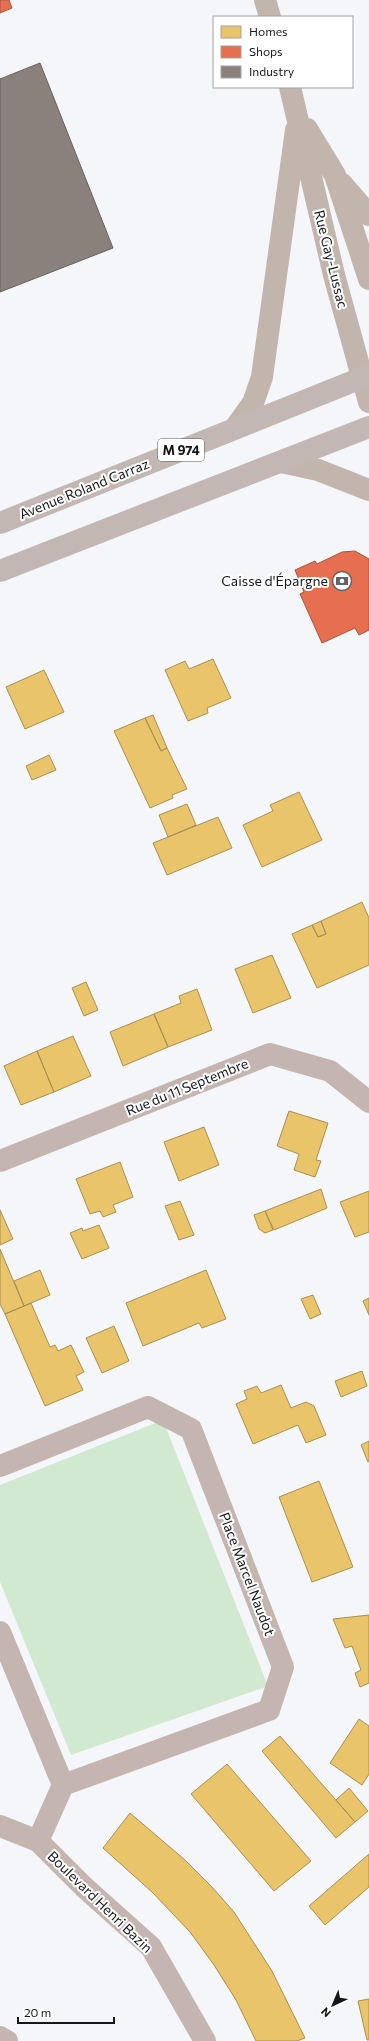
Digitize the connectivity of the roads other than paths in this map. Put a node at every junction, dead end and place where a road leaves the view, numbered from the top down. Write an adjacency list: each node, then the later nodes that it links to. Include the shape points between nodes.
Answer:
1 (265, 0): 2 (main road)
2 (270, 16)
3 (290, 88): 4 (main road, Rue Gay-Lussac)
4 (298, 114): 5 (main road, Rue Gay-Lussac); 8 (main road, Rue Gay-Lussac, via 334,275); 11 (main road, via 262,377 253,403)
5 (335, 175): 6 (main road); 7 (main road, Rue Gay-Lussac)
6 (369, 214)
7 (369, 279)
8 (365, 376): 9 (main road, Rue Gay-Lussac); 11 (main road, Avenue Roland Carraz / M 974)
9 (369, 402)
10 (369, 427): 12 (main road)
11 (235, 428): 14 (main road, Avenue Roland Carraz / M 974)
12 (281, 462): 13 (main road, via 318,470); 15 (main road)
13 (369, 490)
14 (0, 523)
15 (0, 571)
16 (369, 1102): 17 (street, Rue du 11 Septembre, via 330,1071 270,1054)
17 (0, 1161)
18 (0, 1466): 20 (street, Place Marcel Naudot, via 148,1407 191,1429 283,1667 269,1710)
19 (0, 1632): 20 (street)
20 (63, 1785): 22 (street)
21 (0, 1826): 22 (street, Boulevard Henri Bazin)
22 (38, 1841): 25 (street, Boulevard Henri Bazin, via 84,1887 151,1947)
23 (0, 2037): 24 (street)
24 (7, 2041)
25 (205, 2041)

